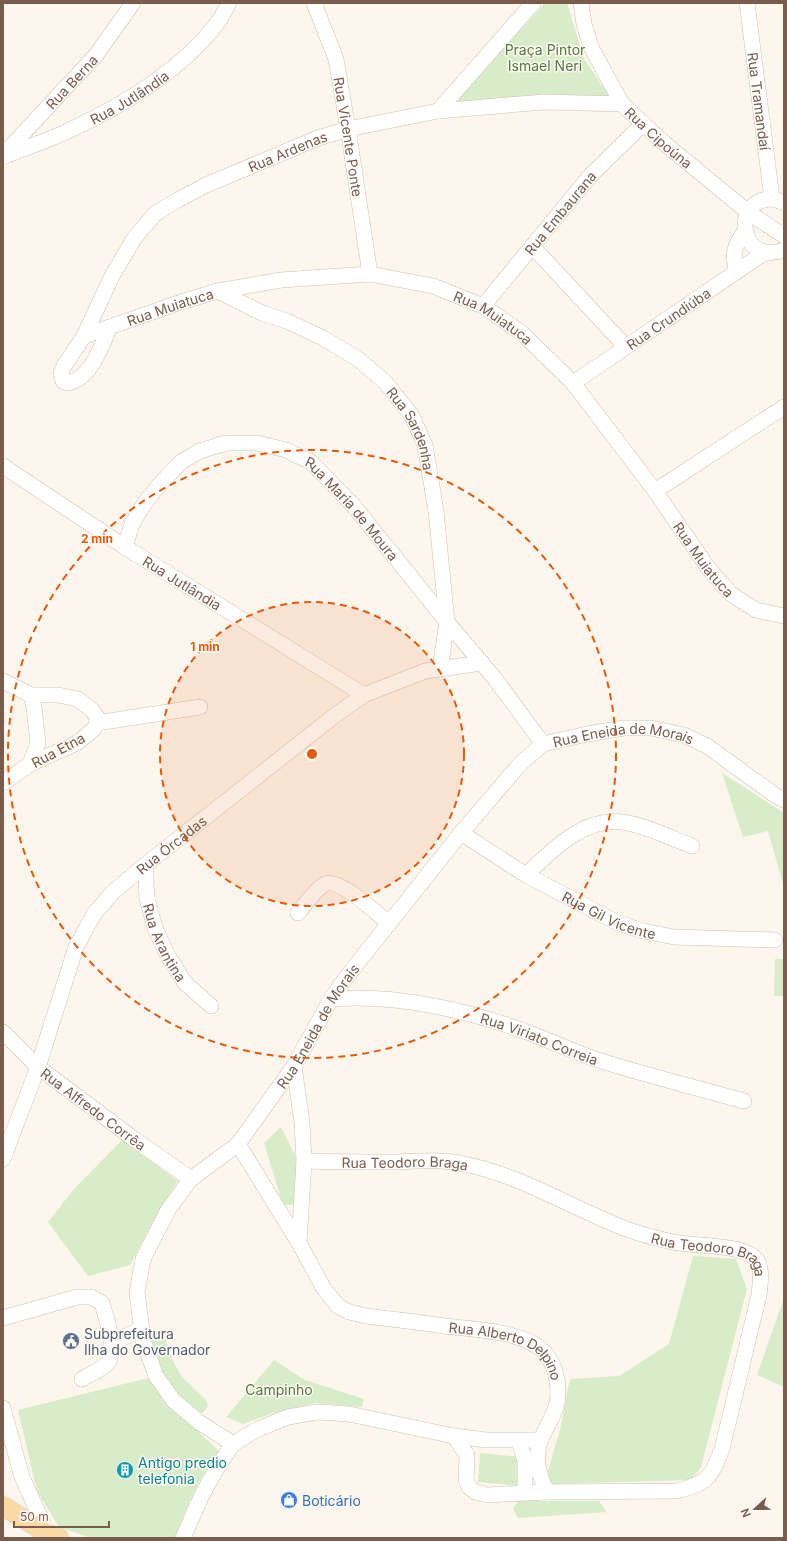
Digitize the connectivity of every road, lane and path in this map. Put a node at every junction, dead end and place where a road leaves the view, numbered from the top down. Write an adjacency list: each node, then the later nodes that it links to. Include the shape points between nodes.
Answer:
1 (133, 3): 11 (street, Rua Berna, via 96,55)
2 (229, 3): 11 (street, Rua Jutlândia, via 216,26 186,58 160,78 68,131)
3 (314, 3): 10 (street, Rua Vicente Ponte, via 336,59)
4 (533, 3): 8 (street)
5 (582, 3): 7 (street, Rua Cipoúna, via 584,24 591,47)
6 (747, 3): 12 (street, Rua Tramandaí)
7 (622, 104): 8 (street, Rua Ardenas, via 544,102); 9 (street, Rua Cipoúna)
8 (438, 111): 10 (street, Rua Ardenas)
9 (643, 124): 13 (street, Rua Cipoúna); 16 (street, Rua Embaurana, via 590,176)
10 (348, 129): 20 (street, Rua Vicente Ponte); 24 (street, Rua Ardenas, via 318,138 206,185 156,213 131,243 112,276)
11 (3, 156)
12 (778, 201): 13 (street, via 758,203)
13 (748, 212): 14 (street); 15 (street, Rua Cipoúna)
14 (745, 231): 18 (street, via 748,241); 19 (street, via 737,242 734,263)
15 (784, 236)
16 (532, 246): 22 (street, Rua Embaurana); 25 (street)
17 (784, 250): 18 (street)
18 (764, 253): 19 (street, Rua Crundiúba)
19 (737, 271): 25 (street, Rua Crundiúba)
20 (370, 274): 21 (street, Rua Muiatuca, via 281,280); 22 (street, Rua Muiatuca, via 433,286)
21 (218, 291): 23 (street, Rua Muiatuca); 32 (street, Rua Sardenha, via 262,313 323,338 358,359 385,382 412,416 425,445 431,476)
22 (483, 306): 26 (street, Rua Muiatuca, via 522,334)
23 (110, 327): 24 (street, Rua Muiatuca); 24 (street, Rua Ardenas, via 94,362 81,378 68,383 63,381 61,373 64,366)
24 (84, 336)
25 (626, 346): 26 (street, Rua Crundiúba)
26 (573, 383): 29 (street, Rua Muiatuca)
27 (784, 407): 29 (street)
28 (3, 466): 30 (street, Rua Jutlândia)
29 (655, 491): 31 (street, Rua Muiatuca, via 709,570 731,594 756,610)
30 (125, 547): 32 (street, Rua Maria de Moura, via 132,524 144,504 182,462 200,452 226,443 257,444 286,450 311,462 353,505); 37 (street, Rua Jutlândia)
31 (784, 616)
32 (447, 622): 33 (street, Rua Maria de Moura); 34 (street, Rua Sardenha)
33 (482, 663): 34 (street, Rua Órcadas); 40 (street, Rua Maria de Moura)
34 (440, 669): 37 (street, Rua Órcadas, via 426,671)
35 (3, 681): 36 (street, Rua Etna)
36 (31, 695): 39 (street, Rua Etna, via 58,695 78,699 92,710 97,717); 41 (street, via 38,743)
37 (364, 695): 46 (street, Rua Órcadas)
38 (200, 707): 39 (street)
39 (97, 723): 41 (street, Rua Etna, via 91,732 77,743)
40 (543, 744): 43 (street, Rua Eneida de Morais, via 624,728 651,728 684,735 707,746); 44 (street, Rua Eneida de Morais, via 521,763)
41 (30, 764): 42 (street, Rua Etna)
42 (3, 783)
43 (784, 800)
44 (461, 833): 47 (street, Rua Gil Vicente); 49 (street, Rua Eneida de Morais)
45 (692, 846): 47 (street, via 639,826 607,821 565,840)
46 (145, 865): 52 (street, Rua Arantina, via 147,898 155,928 168,956 185,983); 55 (street, Rua Órcadas, via 94,914 76,947)
47 (526, 875): 50 (street, Rua Gil Vicente, via 618,923 643,931 674,937)
48 (298, 913): 49 (street, via 317,890 326,883 333,883 348,890)
49 (389, 923): 51 (street, Rua Eneida de Morais)
50 (775, 940)
51 (331, 999): 54 (street, Rua Eneida de Morais); 56 (street, Rua Viriato Correia, via 356,997 413,1002 471,1015 526,1032 595,1059)
52 (211, 1006)
53 (3, 1032): 55 (street, Rua Alfredo Corrêa)
54 (294, 1066): 57 (street, Rua Eneida de Morais); 59 (street)
55 (38, 1067): 58 (street, Rua Órcadas); 60 (street, Rua Alfredo Corrêa)
56 (744, 1101)
57 (238, 1144): 60 (street, Rua Eneida de Morais); 61 (street, Rua Alberto Delpino)
58 (3, 1159)
59 (304, 1161): 61 (street); 75 (street, Rua Teodoro Braga, via 464,1163 518,1180 620,1227 670,1242 732,1249 747,1253 756,1259 761,1278 759,1295 722,1449 714,1470 704,1481 676,1491)
60 (191, 1178): 63 (street, Rua Eneida de Morais, via 168,1210 144,1259 137,1292)
61 (299, 1242): 71 (street, Rua Alberto Delpino, via 324,1289 338,1306 349,1312 493,1332 523,1339 541,1349 551,1362 558,1380 557,1402)
62 (3, 1318): 64 (street, via 77,1297 91,1296 102,1303)
63 (142, 1328): 64 (street); 72 (street, Rua Eneida de Morais, via 143,1340 156,1376 173,1400 199,1422)
64 (111, 1344): 65 (street, via 111,1358 107,1364)
65 (82, 1379)
66 (3, 1408): 67 (street)
67 (6, 1434): 78 (street, via 22,1477)
68 (454, 1436): 69 (street); 72 (street, via 349,1414 317,1412 288,1417 258,1428); 73 (street)
69 (486, 1440): 70 (street); 73 (street)
70 (519, 1440): 71 (street); 74 (street)
71 (541, 1440): 74 (street, Rua Alberto Delpino)
72 (233, 1444): 79 (street, via 201,1497)
73 (467, 1455): 76 (street, Rua Teodoro Braga, via 466,1479 469,1487 475,1492 486,1495)
74 (531, 1460): 75 (street); 76 (street)
75 (547, 1492): 76 (street, Rua Teodoro Braga)
76 (525, 1493)
77 (3, 1506): 78 (main road)
78 (53, 1536)
79 (184, 1538)

